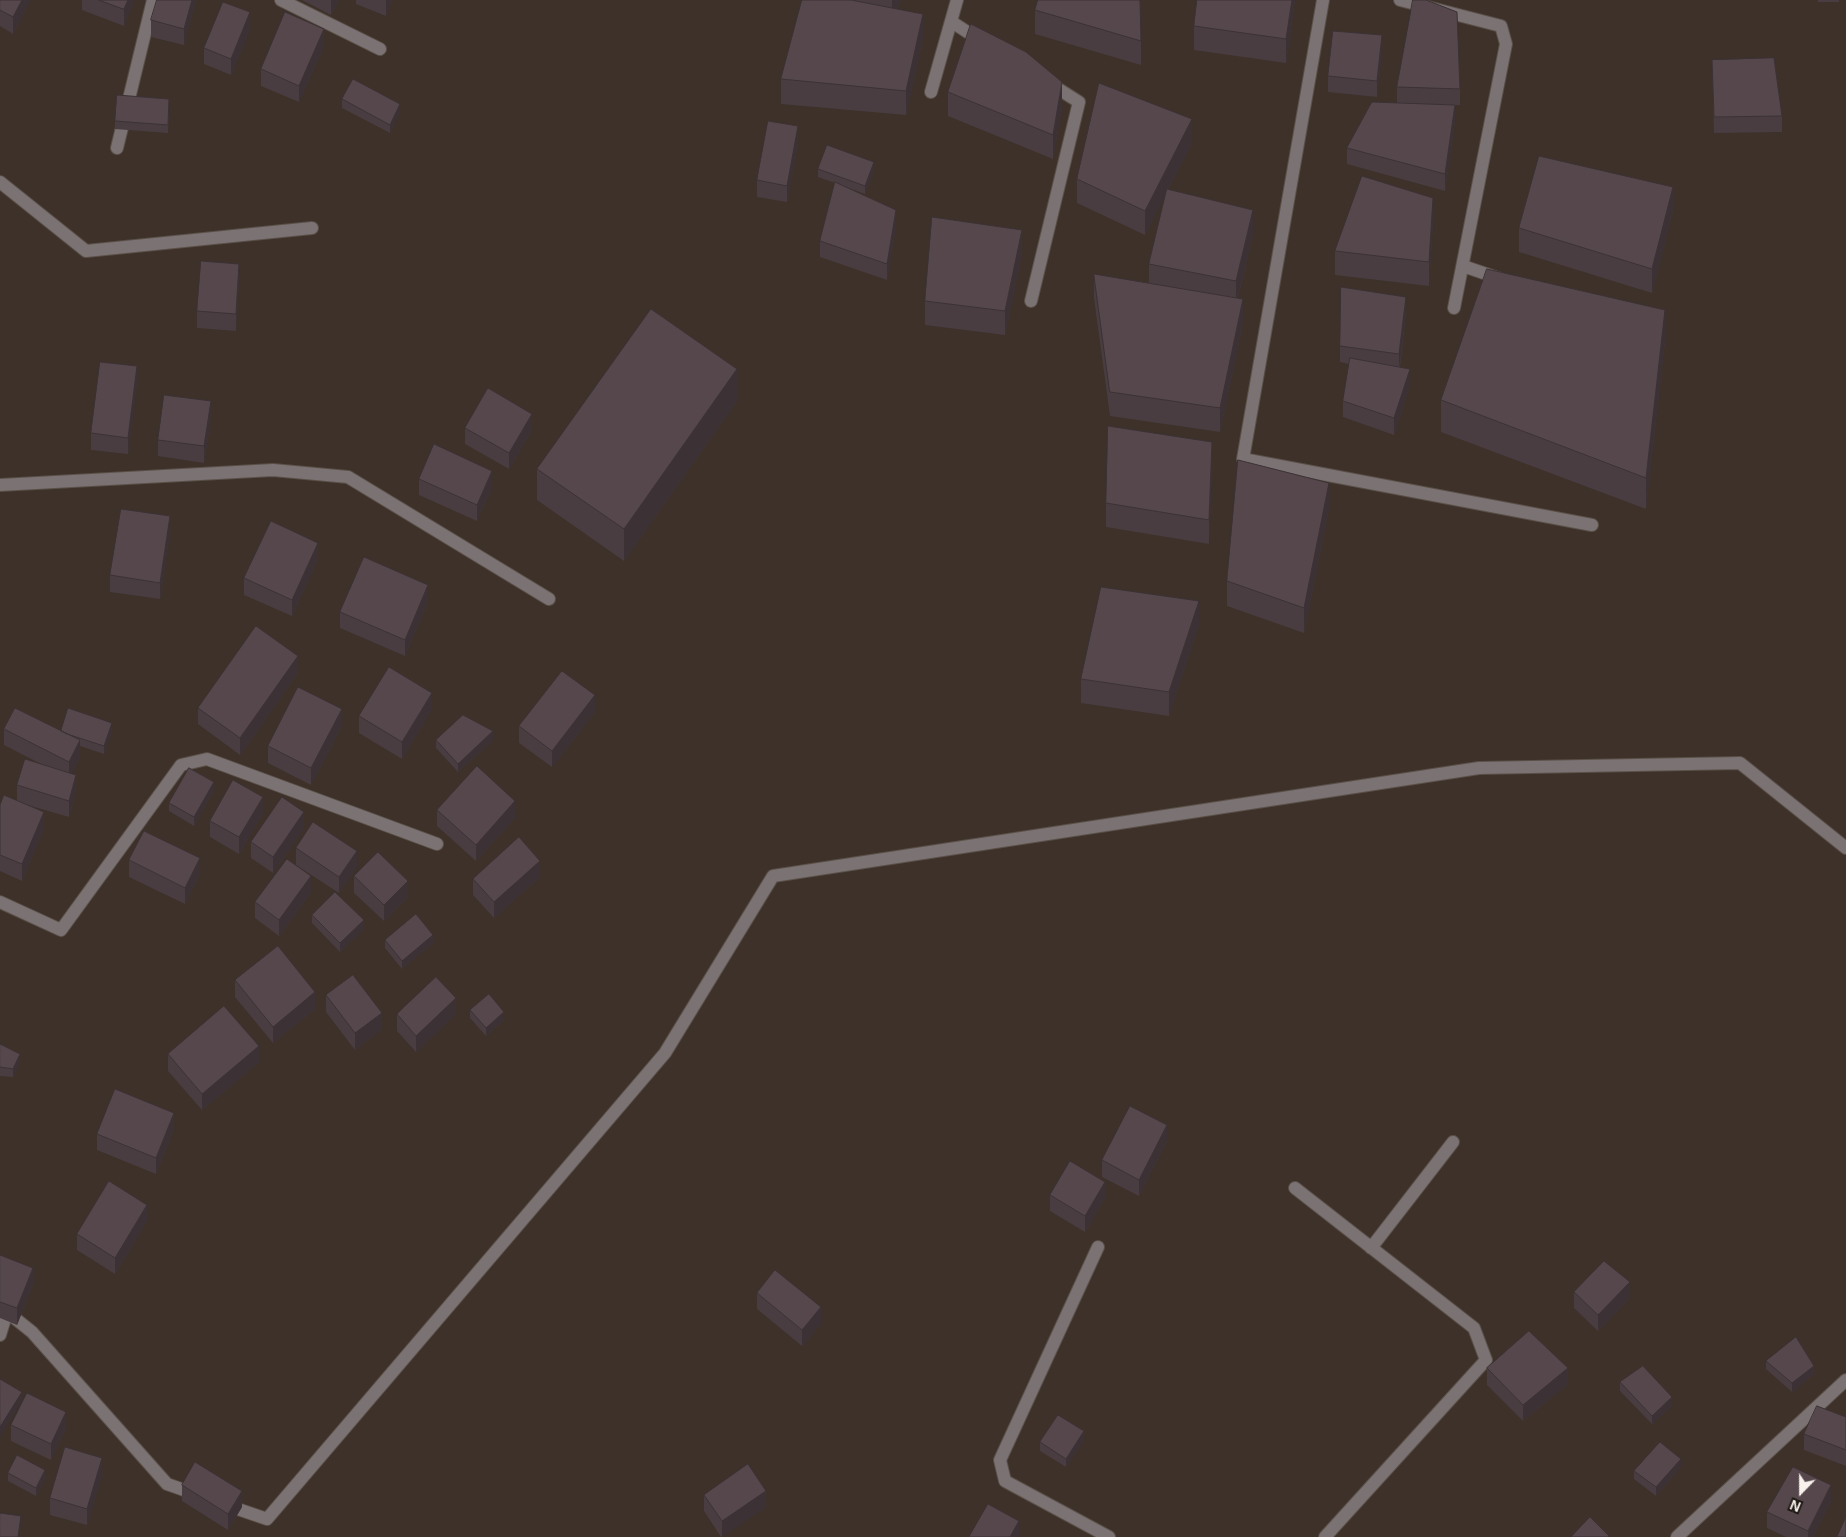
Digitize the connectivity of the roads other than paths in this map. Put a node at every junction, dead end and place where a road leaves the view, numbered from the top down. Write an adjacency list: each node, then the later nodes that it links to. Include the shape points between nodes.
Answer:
1 (153, 0): 11 (street)
2 (281, 0): 7 (street)
3 (956, 0): 6 (street)
4 (1323, 0): 19 (street, via 1243,460)
5 (1400, 0): 14 (street, via 1501,26 1506,44)
6 (952, 22): 8 (street); 10 (street)
7 (380, 49)
8 (994, 49)
9 (1036, 75): 16 (street, via 1079,102)
10 (931, 92)
11 (116, 148)
12 (0, 182): 13 (street, via 86,250)
13 (312, 228)
14 (1463, 266): 15 (street); 17 (street)
15 (1510, 281)
16 (1031, 301)
17 (1454, 308)
18 (0, 485): 20 (street, via 273,470 348,477)
19 (1592, 525)
20 (549, 599)
21 (437, 844): 23 (street, via 207,759 181,765 61,930)
22 (1846, 848): 28 (street, via 1740,763 1478,768 773,876 665,1053 267,1519 167,1484 32,1332)
23 (0, 902)
24 (1453, 1142): 27 (street)
25 (1295, 1188): 27 (street)
26 (1098, 1247): 31 (street, via 1000,1460 1005,1481)
27 (1371, 1248): 32 (street, via 1474,1328 1486,1360)
28 (4, 1311): 29 (street)
29 (0, 1335)
30 (1846, 1380): 33 (street)
31 (1109, 1537)
32 (1325, 1537)
33 (1676, 1537)

